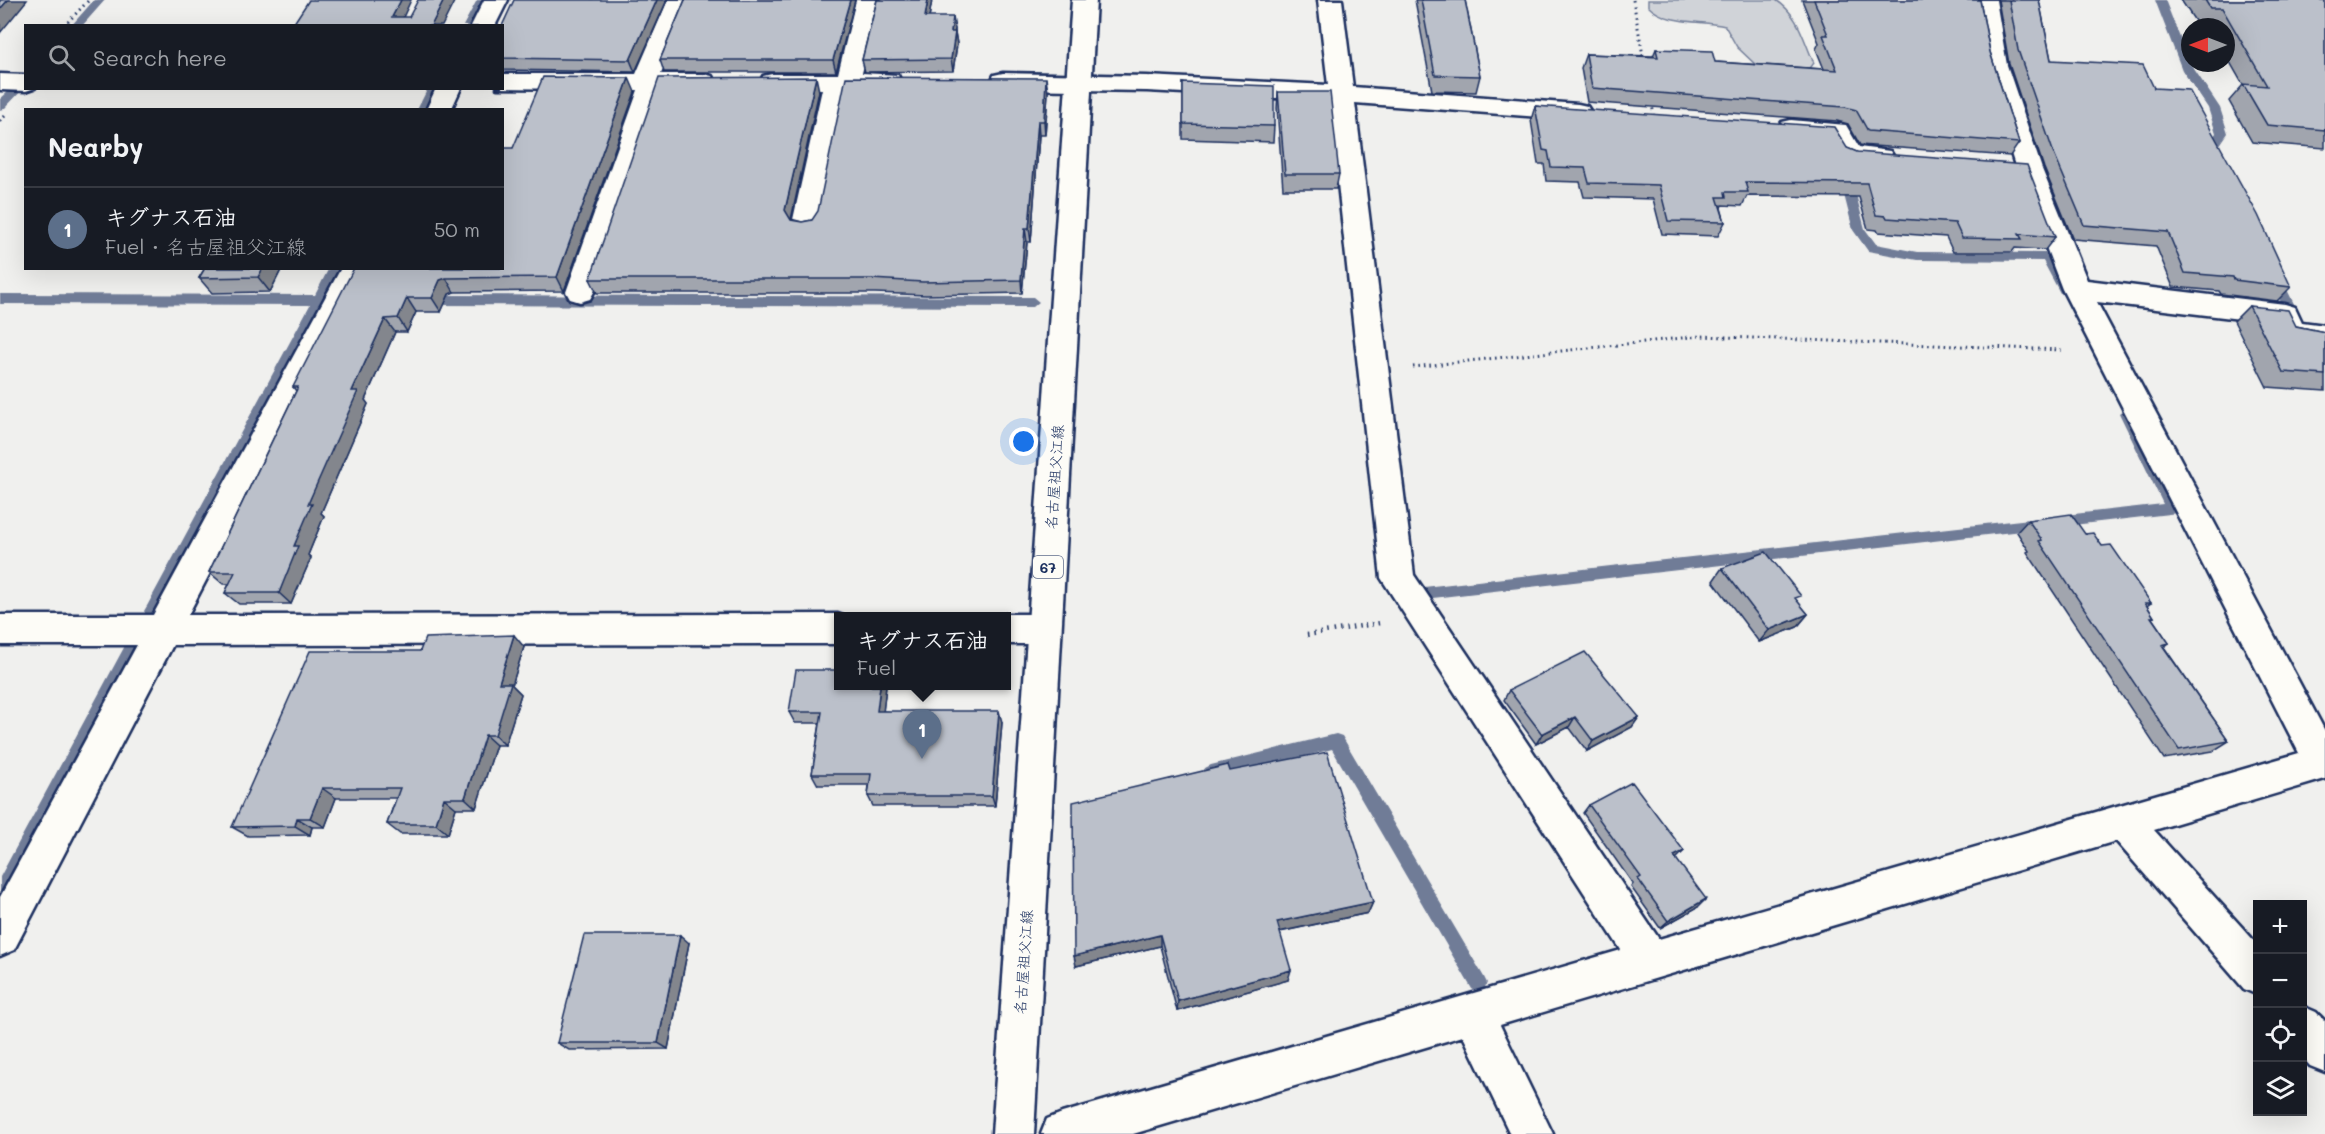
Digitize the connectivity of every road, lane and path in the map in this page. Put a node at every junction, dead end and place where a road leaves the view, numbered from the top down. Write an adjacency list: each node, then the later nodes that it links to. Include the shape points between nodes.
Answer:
1 (88, 0): 9 (path)
2 (496, 0): 10 (street)
3 (680, 0): 17 (street)
4 (868, 0): 12 (street)
5 (1084, 0): 15 (street, 名古屋祖父江線 / 67)
6 (1330, 0): 19 (street)
7 (1633, 0): 11 (path)
8 (1984, 0): 26 (street, via 2017,168)
9 (66, 24)
10 (484, 24)
11 (1645, 65)
12 (842, 81): 13 (street); 17 (street); 24 (street)
13 (917, 81)
14 (975, 81): 15 (street)
15 (1078, 81): 19 (street); 35 (street, 名古屋祖父江線 / 67)
16 (504, 82): 17 (street)
17 (649, 82): 27 (street)
18 (448, 90): 21 (street)
19 (1340, 94): 20 (street); 30 (street)
20 (1652, 107)
21 (439, 108)
22 (1768, 126): 23 (street, via 1837,131 1850,155)
23 (1910, 159)
24 (806, 224)
25 (354, 270): 32 (street)
26 (2076, 289): 28 (street, via 2284,314 2291,331); 29 (street)
27 (580, 292)
28 (2325, 336)
29 (2110, 352): 30 (path, via 1700,336); 38 (street)
30 (1373, 371): 31 (street, via 1398,578)
31 (1423, 616): 37 (path); 41 (street)
32 (165, 629): 33 (street); 36 (street); 40 (street)
33 (834, 629)
34 (1011, 629): 35 (street)
35 (1044, 629): 46 (street, 名古屋祖父江線 / 67)
36 (0, 630)
37 (1307, 634)
38 (2324, 763): 39 (street)
39 (2123, 822): 41 (street); 42 (street)
40 (0, 936)
41 (1650, 960): 43 (street)
42 (2253, 969)
43 (1473, 1013): 47 (street); 48 (street)
44 (2307, 1031): 45 (street)
45 (2325, 1051)
46 (1012, 1134)
47 (1062, 1134)
48 (1532, 1134)

